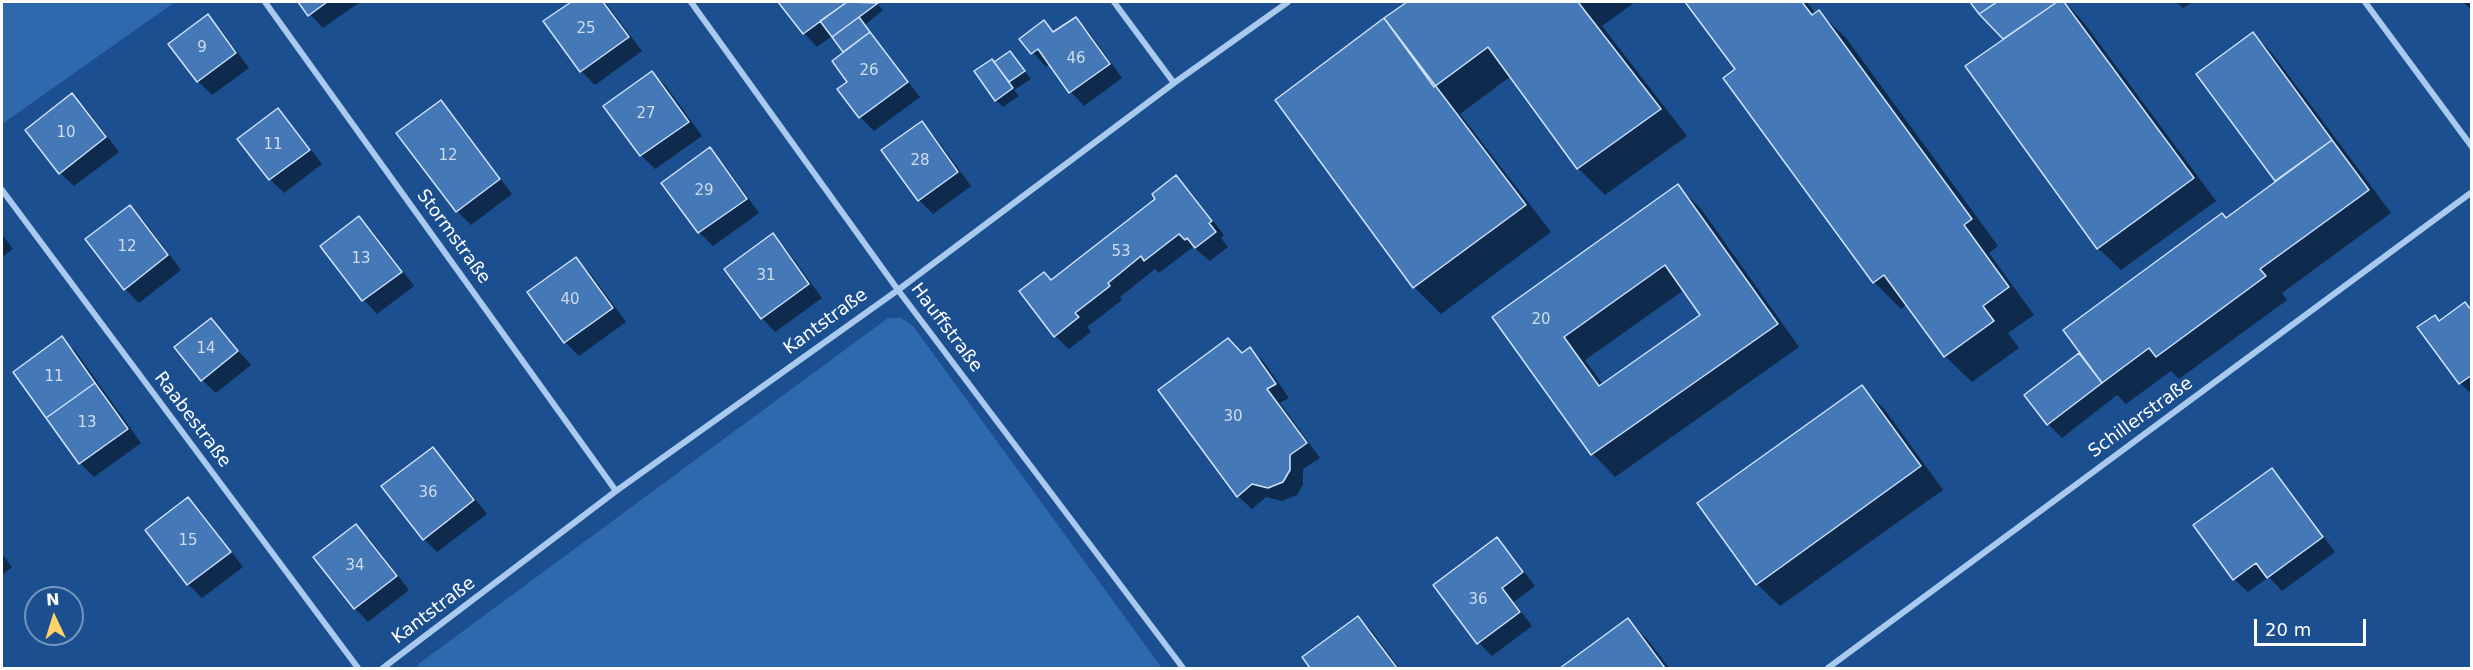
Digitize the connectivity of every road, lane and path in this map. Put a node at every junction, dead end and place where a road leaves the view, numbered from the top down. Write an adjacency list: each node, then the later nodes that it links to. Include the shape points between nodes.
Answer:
1 (265, 2): 11 (street, Stormstraße)
2 (691, 2): 10 (street, Hauffstraße)
3 (1114, 2): 6 (street)
4 (1288, 2): 6 (street, Kantstraße)
5 (2365, 2): 7 (street)
6 (1174, 82): 10 (street, Kantstraße)
7 (2472, 147)
8 (2, 190): 12 (street, Raabestraße)
9 (2472, 192): 15 (street, Schillerstraße)
10 (898, 290): 11 (street, Kantstraße); 14 (street, Hauffstraße)
11 (616, 491): 13 (street, Kantstraße)
12 (358, 669)
13 (383, 669)
14 (1183, 669)
15 (1828, 669)

